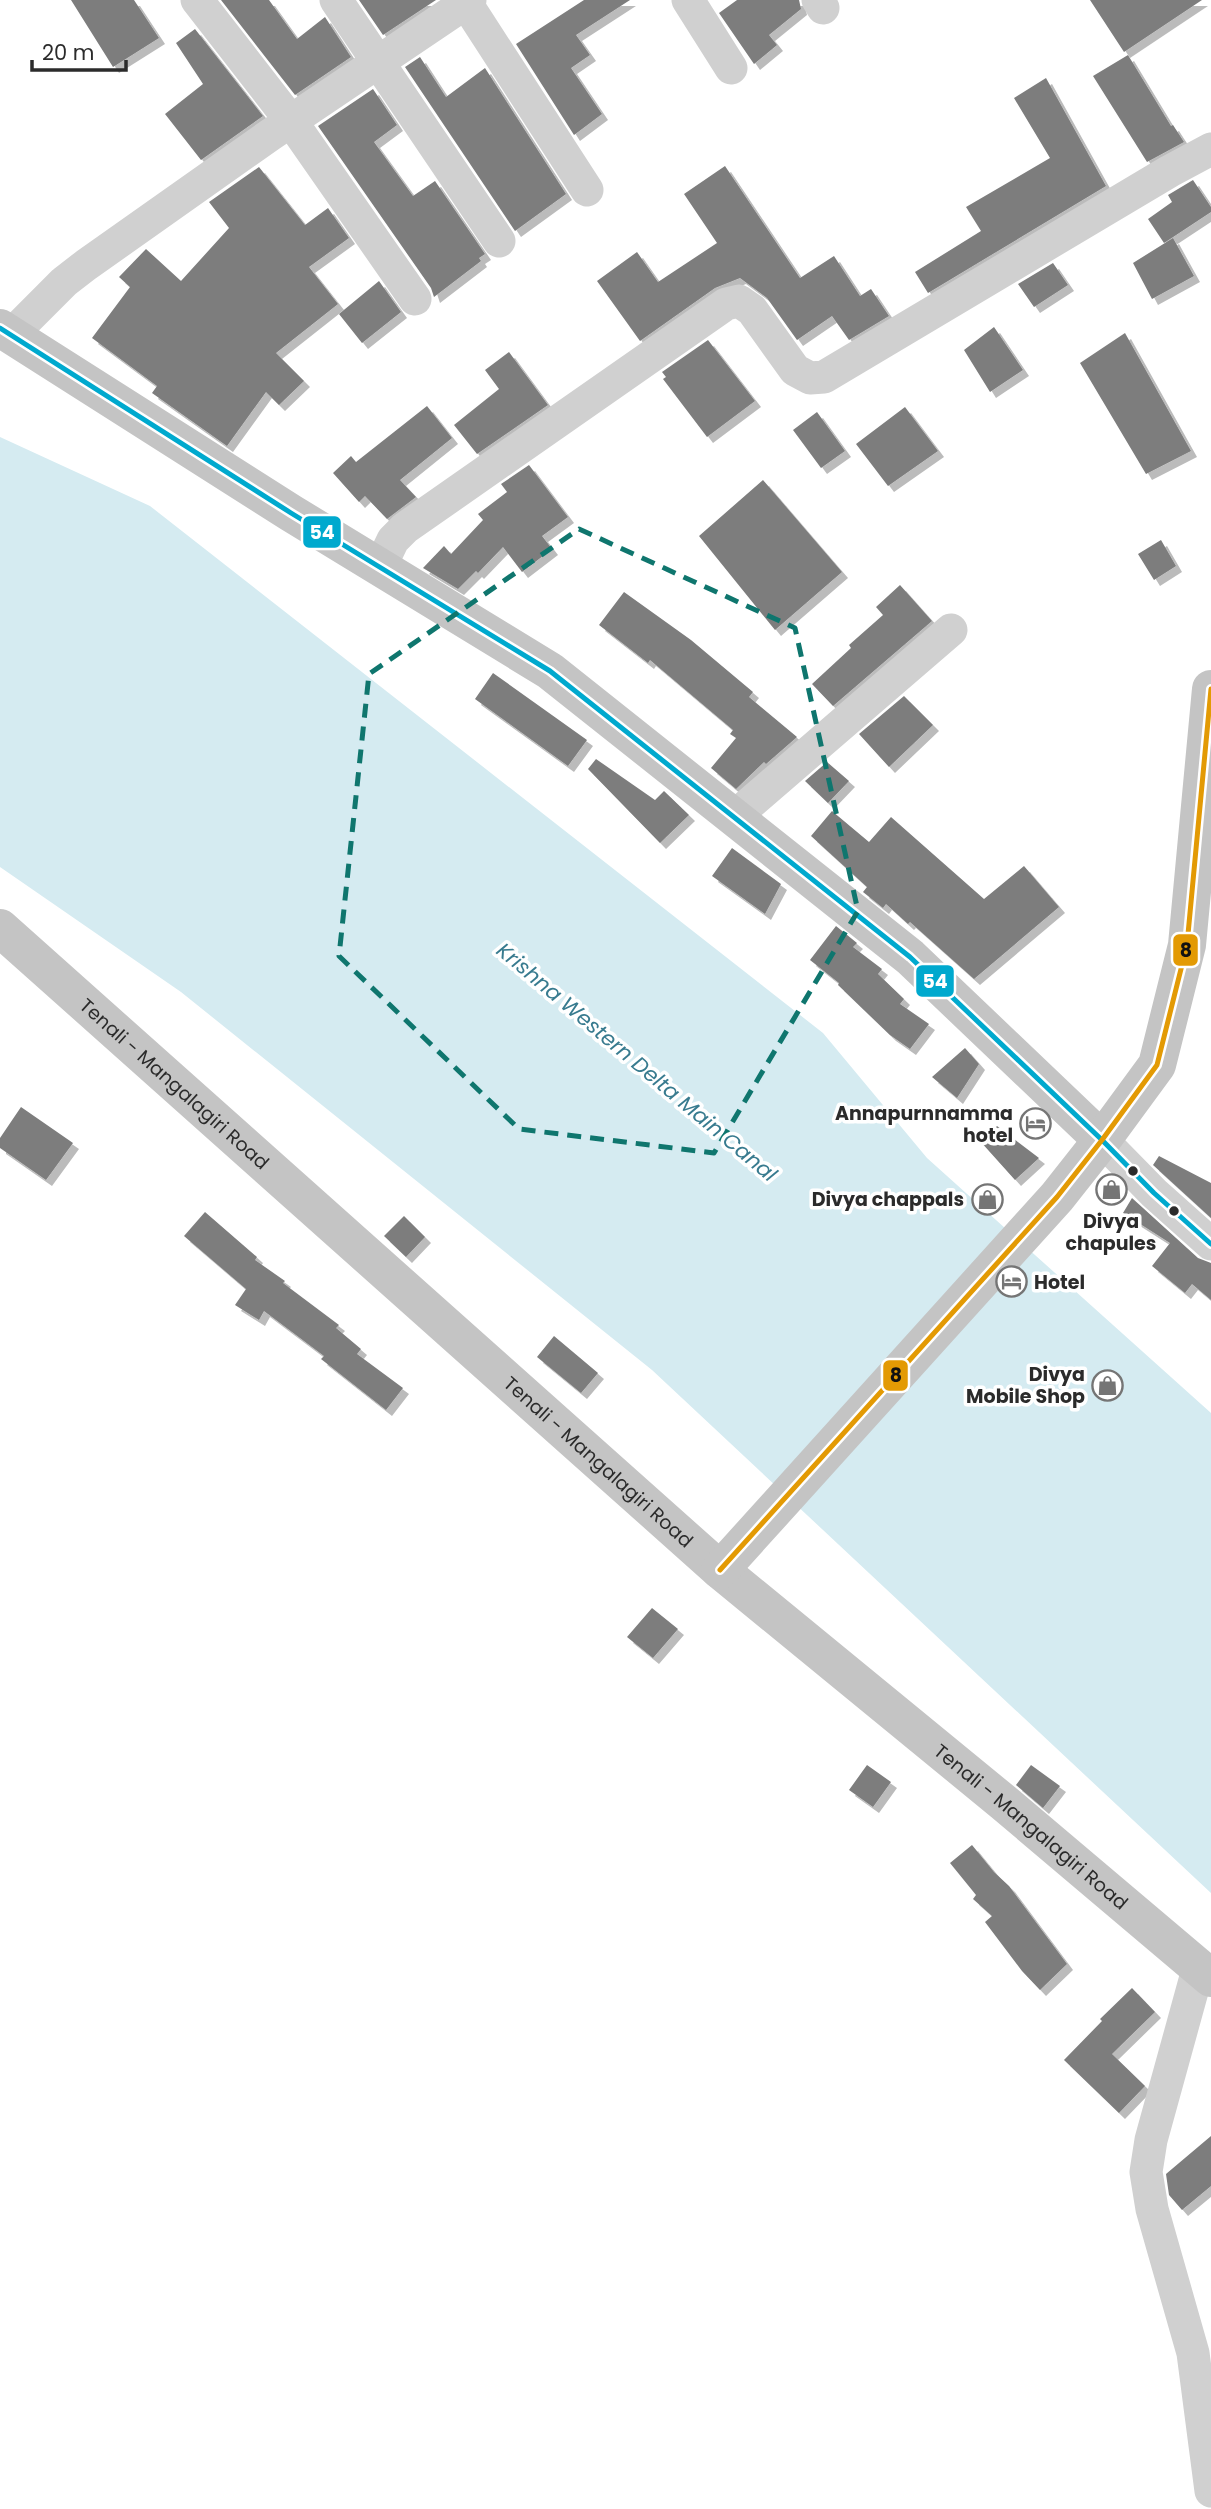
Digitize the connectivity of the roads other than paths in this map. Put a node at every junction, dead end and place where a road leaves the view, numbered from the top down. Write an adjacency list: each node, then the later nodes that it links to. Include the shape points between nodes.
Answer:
1 (197, 0): 7 (street)
2 (335, 0): 5 (street)
3 (688, 0): 6 (street)
4 (468, 1): 5 (street); 9 (street)
5 (378, 62): 7 (street); 10 (street)
6 (731, 68)
7 (291, 121): 11 (street); 12 (street, via 86,265)
8 (1211, 149): 13 (street, via 824,377 810,378 795,370 752,310 739,301 726,304 405,528 393,540)
9 (587, 190)
10 (499, 241)
11 (415, 299)
12 (5, 331): 13 (main road)
13 (380, 567): 16 (main road, via 550,671)
14 (951, 630): 16 (street)
15 (1211, 689): 18 (main road, via 1187,945 1157,1065)
16 (734, 817): 18 (main road, via 911,957)
17 (0, 928): 20 (main road, Tenali - Mangalagiri Road)
18 (1102, 1140): 19 (street); 20 (main road, via 1057,1197)
19 (1211, 1244)
20 (720, 1570): 21 (main road, Tenali - Mangalagiri Road)
21 (1205, 1972): 22 (street, via 1151,2140 1146,2172 1193,2353)
22 (1211, 2491)

